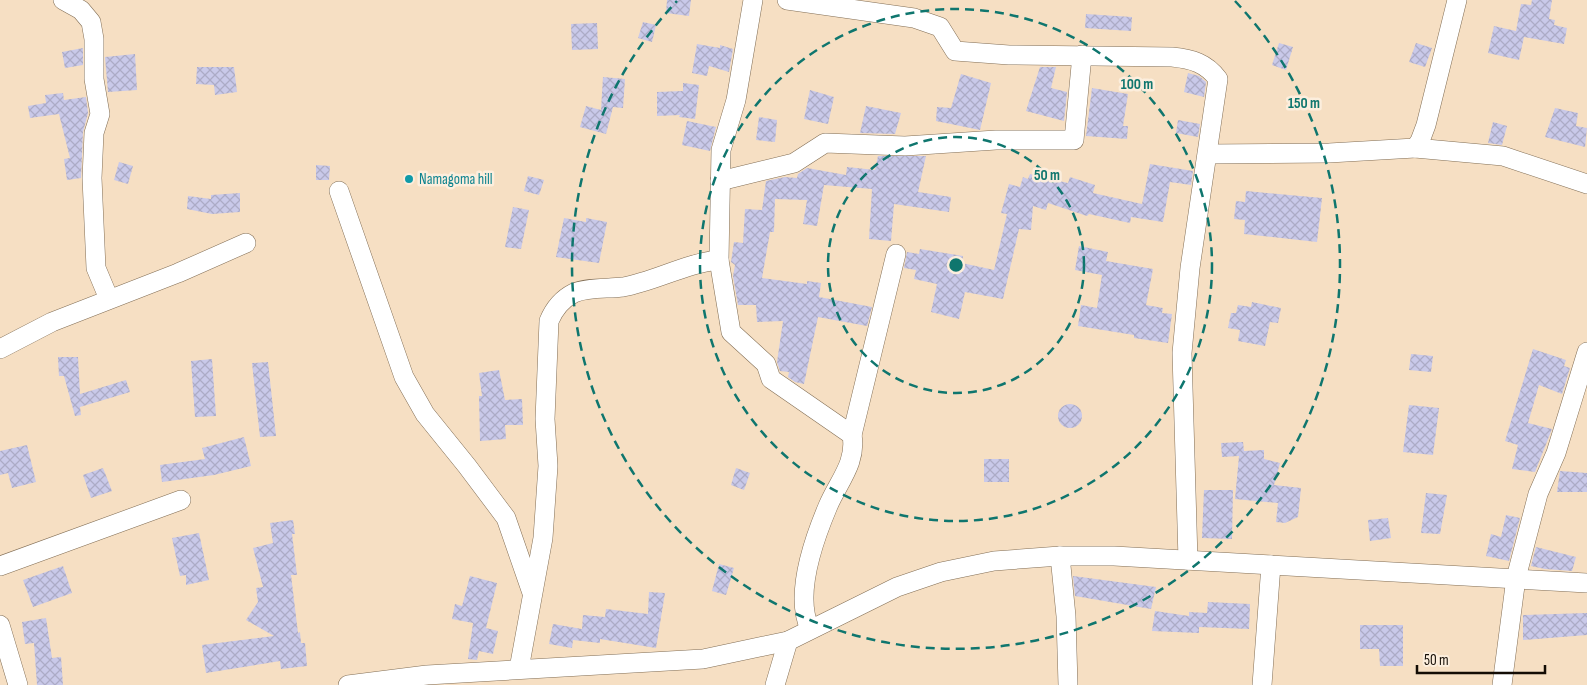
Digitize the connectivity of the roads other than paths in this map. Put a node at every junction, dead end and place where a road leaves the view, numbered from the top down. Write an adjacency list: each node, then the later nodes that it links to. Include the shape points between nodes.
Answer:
1 (63, 0): 14 (street, via 81,10 91,22 94,39 94,78 100,114 94,133 92,178 96,268)
2 (753, 0): 8 (street, via 736,100 721,150)
3 (788, 0): 5 (street, via 914,18 940,27 955,51)
4 (1457, 0): 6 (street, via 1426,125)
5 (1082, 55): 7 (street, via 1172,57 1190,59 1206,66 1218,79); 8 (street, via 1074,140 996,140 905,146 825,143 794,163)
6 (1415, 148): 7 (street, via 1329,153); 9 (street, via 1503,156)
7 (1208, 154): 20 (street, via 1190,268 1182,354)
8 (720, 181): 13 (street)
9 (1587, 184)
10 (339, 191): 25 (street, via 404,376 424,414 506,518)
11 (246, 243): 14 (street)
12 (896, 254): 17 (street)
13 (719, 260): 17 (street, via 731,332 766,364 771,379); 25 (street, via 625,286 576,292 563,299 553,311 549,321 545,419 548,466 543,538)
14 (109, 299): 15 (street, via 52,322)
15 (0, 349)
16 (1587, 352): 23 (street, via 1556,453 1538,494)
17 (852, 435): 27 (street, via 854,446 847,471 828,505 805,580 804,617)
18 (181, 500): 22 (street)
19 (1060, 556): 20 (street); 27 (street, via 994,561 941,572 897,587); 33 (street)
20 (1188, 560): 21 (street)
21 (1271, 565): 23 (street); 34 (street)
22 (0, 566)
23 (1516, 578): 24 (street); 35 (street)
24 (1587, 583)
25 (532, 594): 29 (street)
26 (0, 626): 30 (street)
27 (810, 628): 28 (street)
28 (788, 641): 29 (street, via 703,659); 32 (street)
29 (519, 669): 31 (street, via 427,675)
30 (18, 685)
31 (348, 685)
32 (776, 685)
33 (1068, 685)
34 (1262, 685)
35 (1502, 685)

